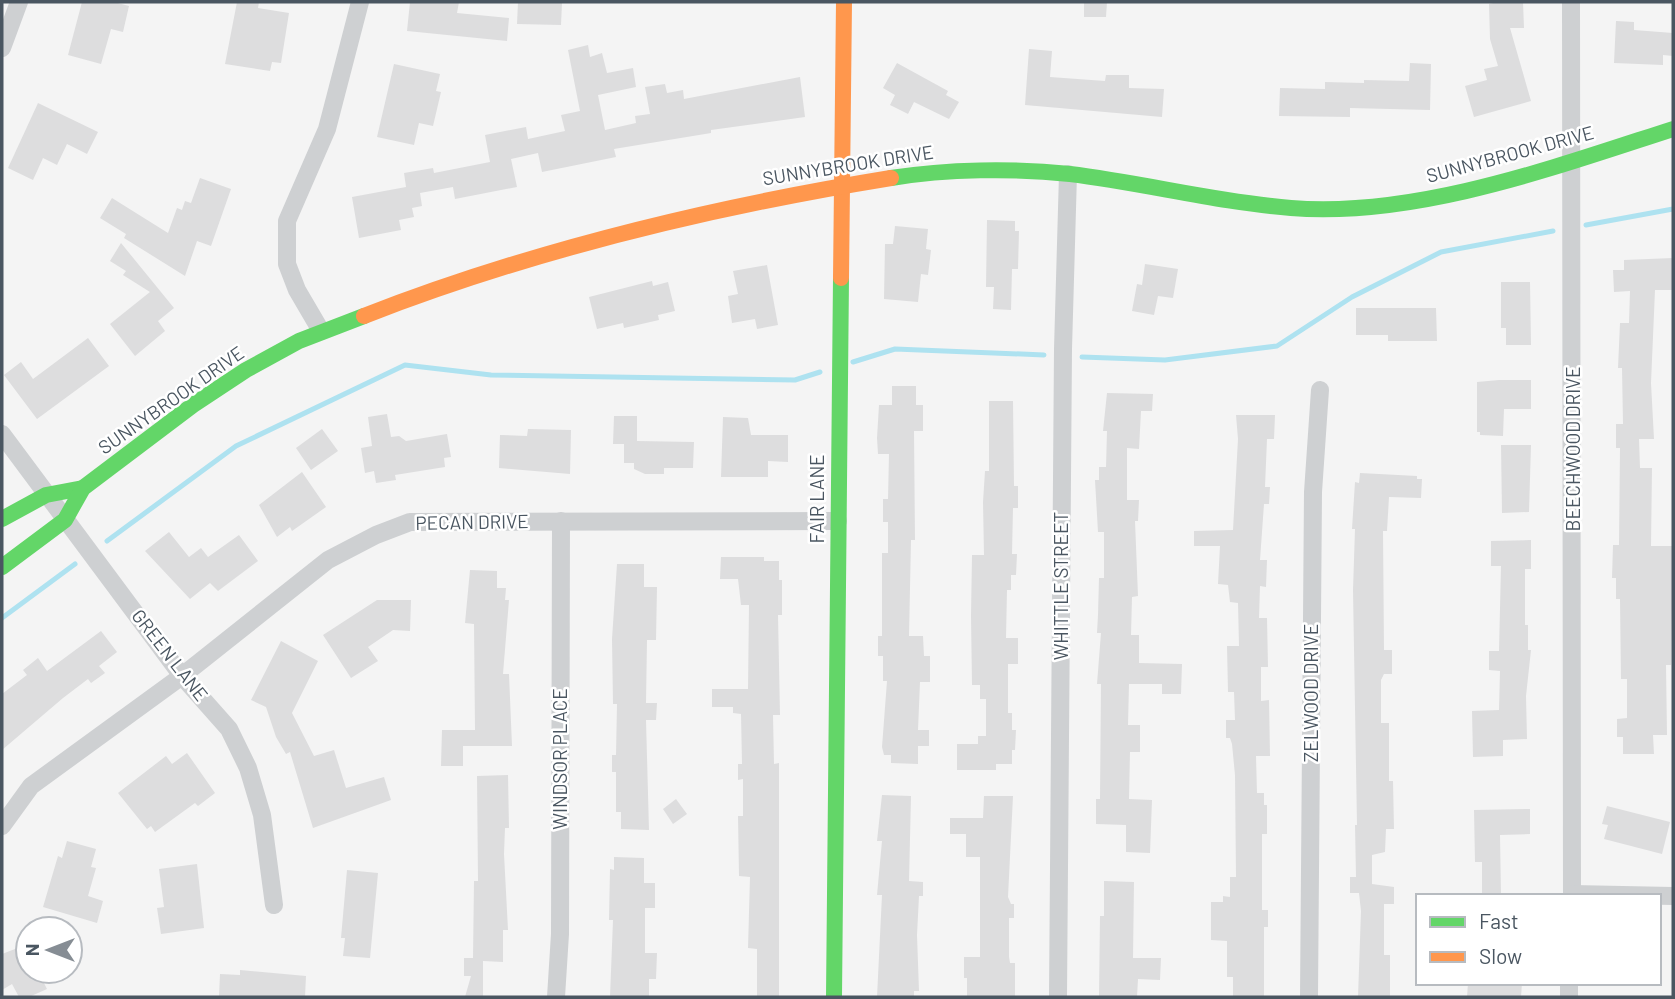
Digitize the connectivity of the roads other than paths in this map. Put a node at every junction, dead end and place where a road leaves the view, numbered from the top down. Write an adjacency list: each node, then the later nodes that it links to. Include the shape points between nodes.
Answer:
1 (19, 2): 5 (street)
2 (360, 2): 10 (street, via 327,129 287,221 287,264)
3 (844, 2): 9 (main road, FAIR LANE)
4 (1571, 2): 7 (street, BEECHWOOD DRIVE)
5 (2, 48)
6 (1673, 130): 7 (main road, SUNNYBROOK DRIVE)
7 (1571, 162): 8 (main road, SUNNYBROOK DRIVE, via 1443,197 1292,208); 22 (street, BEECHWOOD DRIVE)
8 (1068, 174): 9 (main road, SUNNYBROOK DRIVE, via 935,171); 26 (street, WHITTLE STREET)
9 (840, 186): 10 (main road, SUNNYBROOK DRIVE, via 663,222 423,293); 17 (main road, FAIR LANE)
10 (321, 331): 13 (main road, SUNNYBROOK DRIVE, via 246,370)
11 (1320, 390): 27 (street, ZELWOOD DRIVE, via 1313,492)
12 (2, 434): 14 (street, GREEN LANE)
13 (83, 488): 14 (main road, SUNNYBROOK DRIVE); 16 (main road, SUNNYBROOK DRIVE)
14 (46, 495): 15 (main road, SUNNYBROOK DRIVE); 16 (street, GREEN LANE)
15 (2, 519)
16 (65, 520): 19 (main road, SUNNYBROOK DRIVE); 20 (street, GREEN LANE)
17 (838, 521): 18 (street, PECAN DRIVE); 25 (main road, FAIR LANE)
18 (561, 522): 20 (street, PECAN DRIVE, via 410,522 376,535 328,560); 24 (street, WINDSOR PLACE)
19 (2, 567)
20 (182, 676): 21 (street, PECAN DRIVE, via 31,786); 23 (street, GREEN LANE, via 229,729 248,768 262,815)
21 (2, 826)
22 (1572, 894)
23 (274, 905)
24 (556, 997)
25 (834, 997)
26 (1059, 997)
27 (1309, 997)

